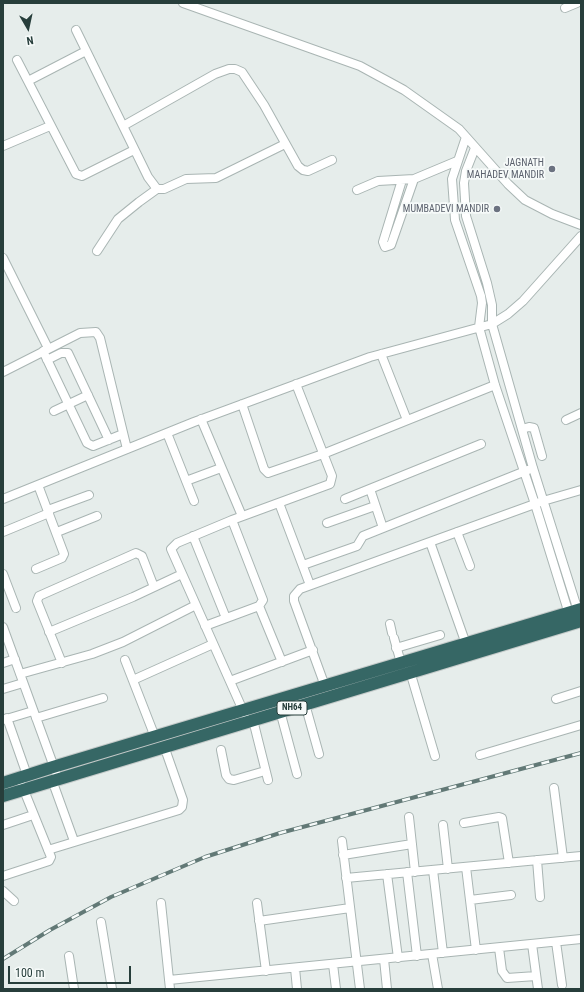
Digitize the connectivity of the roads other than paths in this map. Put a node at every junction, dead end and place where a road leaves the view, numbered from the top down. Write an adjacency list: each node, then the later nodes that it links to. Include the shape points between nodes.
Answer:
1 (182, 3): 10 (street, via 360,66 404,90)
2 (577, 3): 3 (street)
3 (565, 8)
4 (76, 30): 5 (street)
5 (86, 51): 7 (street); 9 (street)
6 (17, 60): 7 (street)
7 (28, 81): 8 (street)
8 (50, 126): 12 (street); 14 (street, via 70,166 76,174 82,176)
9 (123, 126): 11 (street, via 215,74 235,69 242,72 264,105); 14 (street)
10 (466, 137): 13 (street); 16 (street)
11 (285, 144): 15 (street, via 303,170 308,171); 19 (street, via 216,178 186,179 164,189)
12 (3, 146)
13 (475, 148): 21 (street, via 525,200); 25 (street, via 466,171 464,205 490,293)
14 (134, 150): 19 (street, via 152,185)
15 (332, 160)
16 (457, 161): 17 (street); 26 (street, via 452,179 454,211 481,296)
17 (414, 179): 18 (street); 18 (street, via 391,245 385,247 383,242)
18 (402, 180): 20 (street, via 378,181)
19 (157, 189): 23 (street, via 118,219)
20 (357, 190)
21 (581, 225)
22 (581, 236): 25 (street, via 523,301)
23 (97, 251)
24 (3, 258): 27 (street)
25 (492, 324): 26 (street); 41 (street)
26 (479, 327): 28 (street); 32 (street)
27 (45, 350): 29 (street); 30 (street); 43 (street, via 80,333 96,332 100,338)
28 (381, 354): 31 (street); 39 (street)
29 (47, 360): 33 (street, via 61,353 68,353); 34 (street)
30 (3, 372)
31 (296, 384): 35 (street); 47 (street)
32 (495, 385): 39 (street); 51 (street)
33 (88, 395): 34 (street); 44 (street)
34 (69, 404): 36 (street); 44 (street, via 87,443 93,446)
35 (242, 404): 38 (street); 47 (street, via 266,472)
36 (54, 411)
37 (581, 413): 40 (street)
38 (201, 420): 42 (street); 49 (street)
39 (408, 420): 47 (street)
40 (566, 420)
41 (522, 429): 48 (street, via 534,428); 50 (street)
42 (167, 433): 46 (street); 52 (street)
43 (123, 434): 44 (street); 46 (street)
44 (108, 440)
45 (481, 444): 54 (street)
46 (127, 449): 53 (street)
47 (323, 454): 61 (street, via 332,476 330,484)
48 (542, 456)
49 (221, 468): 52 (street); 65 (street)
50 (533, 468): 51 (street); 60 (street)
51 (524, 472): 60 (street); 68 (street)
52 (186, 481): 59 (street)
53 (38, 485): 57 (street); 63 (street)
54 (370, 489): 58 (street); 62 (street)
55 (581, 490): 60 (street)
56 (89, 495): 63 (street)
57 (3, 499)
58 (345, 499)
59 (194, 501)
60 (539, 502): 71 (street); 84 (street)
61 (279, 503): 65 (street); 74 (street)
62 (375, 506): 67 (street); 68 (street)
63 (49, 512): 69 (street); 70 (street)
64 (97, 516): 70 (street)
65 (242, 516): 66 (street)
66 (232, 520): 72 (street); 82 (street, via 262,595 263,600)
67 (327, 523)
68 (383, 528): 74 (street, via 363,536 357,546)
69 (3, 532)
70 (57, 532): 76 (street, via 64,550 62,558)
71 (457, 532): 73 (street); 75 (street)
72 (193, 536): 78 (street, via 177,543 172,549); 85 (street)
73 (430, 542): 79 (street); 92 (street)
74 (303, 565): 79 (street)
75 (470, 566)
76 (36, 569)
77 (3, 574): 83 (street)
78 (182, 574): 80 (street); 81 (street)
79 (310, 584): 94 (street, via 296,592 294,601)
80 (154, 587): 89 (street); 89 (street, via 142,556 136,553 130,555 40,596 37,601)
81 (196, 605): 87 (street); 98 (street, via 122,642)
82 (259, 606): 85 (street); 97 (street)
83 (16, 608)
84 (577, 616): 92 (highway, NH64); 100 (highway, NH64)
85 (226, 618): 87 (street)
86 (390, 624): 93 (street)
87 (205, 626): 91 (street)
88 (3, 627): 95 (street)
89 (49, 632): 98 (street)
90 (440, 635): 93 (street)
91 (213, 644): 102 (street); 103 (street)
92 (466, 644): 100 (highway, NH64)
93 (396, 648): 100 (street)
94 (313, 650): 97 (street); 105 (street)
95 (15, 659): 99 (street); 101 (street)
96 (125, 660): 102 (street)
97 (282, 662): 103 (street)
98 (62, 663): 101 (street)
99 (3, 664)
100 (406, 666): 105 (highway, NH64); 110 (highway, NH64); 121 (street)
101 (20, 674): 104 (street)
102 (133, 680): 116 (street)
103 (230, 681): 113 (street)
104 (23, 683): 106 (street); 112 (street)
105 (325, 686): 113 (highway, NH64)
106 (3, 690)
107 (581, 691): 109 (street)
108 (103, 698): 112 (street)
109 (556, 699)
110 (304, 704): 111 (highway, NH64); 119 (street)
111 (280, 711): 113 (highway, NH64); 123 (street)
112 (35, 715): 114 (street); 124 (street)
113 (248, 717): 116 (highway, NH64); 117 (highway, NH64); 122 (street)
114 (5, 719): 126 (street)
115 (581, 725): 120 (street)
116 (155, 737): 124 (highway, NH64)
117 (164, 746): 124 (highway, NH64); 135 (street, via 183,800 182,807)
118 (221, 750): 122 (street, via 229,779 234,780)
119 (319, 754)
120 (480, 755)
121 (435, 756)
122 (266, 771): 125 (street)
123 (297, 774)
124 (54, 775): 126 (highway, NH64); 135 (street)
125 (268, 780)
126 (23, 781): 127 (highway, NH64); 129 (highway, NH64); 130 (street)
127 (3, 783)
128 (554, 788): 141 (street)
129 (3, 796)
130 (33, 815): 133 (street); 138 (street)
131 (409, 817): 137 (street)
132 (464, 823): 143 (street, via 502,818)
133 (3, 825)
134 (443, 825): 145 (street)
135 (74, 841): 138 (street)
136 (342, 841): 139 (street)
137 (412, 844): 139 (street); 147 (street)
138 (48, 850): 149 (street, via 51,856 49,861)
139 (343, 855): 150 (street)
140 (581, 856): 141 (street)
141 (563, 858): 142 (street)
142 (537, 860): 143 (street); 153 (street)
143 (508, 863): 144 (street)
144 (466, 867): 145 (street); 154 (street)
145 (448, 869): 146 (street)
146 (433, 870): 147 (street); 166 (street)
147 (411, 872): 148 (street); 169 (street)
148 (386, 874): 150 (street); 170 (street)
149 (3, 876)
150 (346, 878): 158 (street)
151 (4, 894): 155 (street)
152 (511, 896): 154 (street)
153 (540, 897)
154 (470, 900): 165 (street)
155 (14, 901)
156 (161, 903): 178 (street)
157 (256, 903): 159 (street)
158 (350, 908): 159 (street); 172 (street)
159 (259, 921): 175 (street)
160 (101, 922): 180 (street)
161 (581, 939): 162 (street)
162 (556, 942): 163 (street); 177 (street)
163 (532, 944): 164 (street); 176 (street)
164 (499, 948): 165 (street); 176 (street, via 502,971 507,978)
165 (476, 950): 166 (street)
166 (443, 953): 167 (street)
167 (432, 954): 169 (street); 185 (street)
168 (69, 956): 179 (street)
169 (417, 956): 170 (street)
170 (398, 958): 171 (street)
171 (384, 959): 172 (street); 184 (street)
172 (356, 962): 173 (street); 183 (street)
173 (333, 964): 174 (street); 182 (street)
174 (295, 968): 175 (street); 181 (street)
175 (266, 971): 178 (street)
176 (536, 976): 186 (street)
177 (562, 985)
178 (169, 987)
179 (74, 989)
180 (112, 989)
181 (297, 989)
182 (336, 989)
183 (360, 989)
184 (387, 989)
185 (438, 989)
186 (538, 989)

